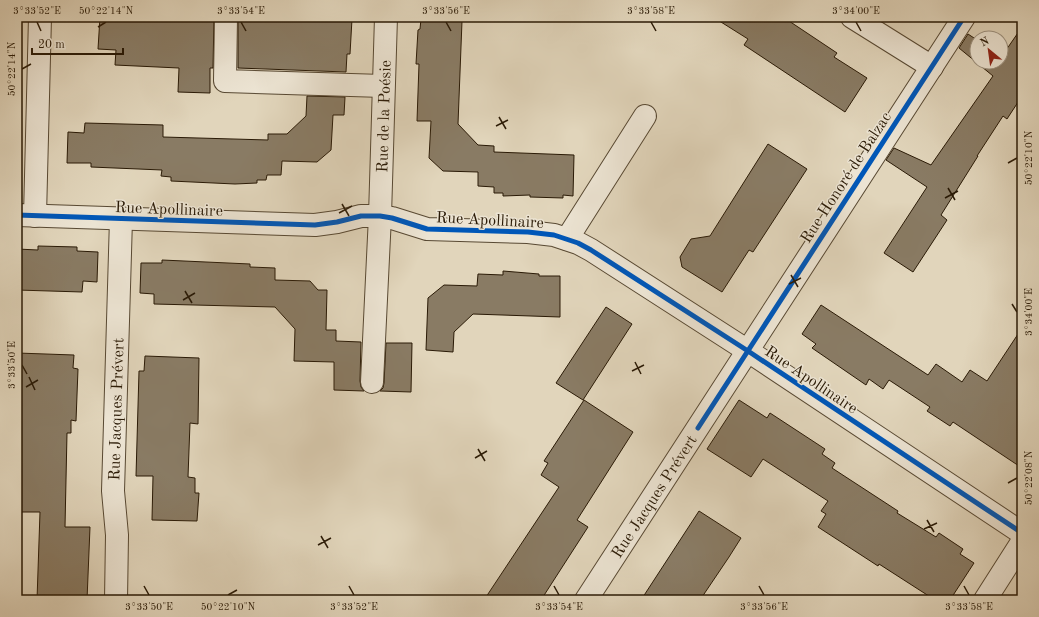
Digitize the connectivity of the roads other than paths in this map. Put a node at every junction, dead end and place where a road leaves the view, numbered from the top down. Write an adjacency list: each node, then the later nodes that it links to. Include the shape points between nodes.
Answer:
1 (40, 17): 9 (street)
2 (226, 17): 7 (street, via 224,81)
3 (386, 17): 7 (street, Rue de la Poésie)
4 (852, 17): 6 (street)
5 (964, 17): 6 (street, Rue Honoré de Balzac)
6 (932, 67): 13 (street, Rue Honoré de Balzac)
7 (383, 86): 10 (street, Rue de la Poésie)
8 (645, 116): 12 (street)
9 (26, 215): 11 (street, Rue Apollinaire)
10 (380, 216): 11 (street, Rue Apollinaire, via 361,216 315,225); 12 (street, Rue Apollinaire, via 427,229 528,232); 14 (street, Rue de la Poésie)
11 (121, 219): 17 (street, Rue Jacques Prévert, via 113,491 117,535)
12 (567, 239): 13 (street, Rue Apollinaire, via 591,250)
13 (748, 351): 15 (street, Rue Apollinaire); 18 (street, Rue Jacques Prévert)
14 (372, 382)
15 (1022, 533)
16 (1022, 542): 19 (street)
17 (116, 600)
18 (586, 600)
19 (985, 600)

